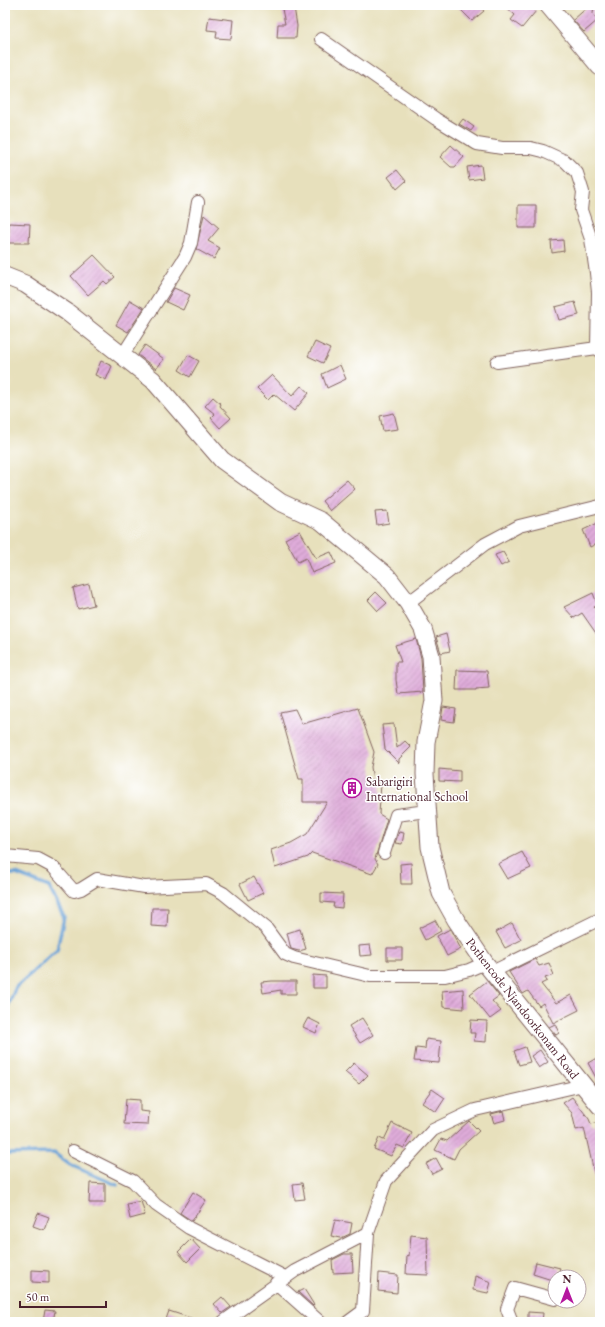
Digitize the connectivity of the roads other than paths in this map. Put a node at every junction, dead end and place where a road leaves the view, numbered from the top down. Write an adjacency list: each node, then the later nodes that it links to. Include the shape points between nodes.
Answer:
1 (548, 5): 3 (main road)
2 (321, 39): 6 (street, via 436,120 477,144 543,151 565,161 577,173 583,192 581,210 591,239 596,273)
3 (600, 67)
4 (198, 202): 7 (street, via 191,243 185,257)
5 (5, 276): 7 (main road, Pothencode Njandoorkonam Road, via 25,284 61,308)
6 (598, 350): 8 (street)
7 (122, 356): 10 (main road, Pothencode Njandoorkonam Road, via 152,380 222,460 280,502 321,521 387,576)
8 (497, 362)
9 (600, 506): 10 (street, via 519,526 485,544)
10 (408, 603): 11 (main road, Pothencode Njandoorkonam Road, via 423,629 430,656 434,701 426,742)
11 (427, 811): 12 (street, via 396,815); 15 (main road, Pothencode Njandoorkonam Road, via 430,847 441,893)
12 (384, 853)
13 (5, 856): 15 (street, via 38,860 53,868 74,892 96,879 144,887 206,884 224,893 266,928 285,954 370,976 445,976)
14 (600, 919): 15 (street)
15 (488, 967): 16 (main road, Pothencode Njandoorkonam Road)
16 (583, 1085): 17 (main road, Pothencode Njandoorkonam Road); 19 (street, via 476,1110 433,1130 386,1181)
17 (600, 1106)
18 (73, 1151): 20 (street, via 133,1181 156,1205 189,1228)
19 (368, 1233): 20 (street); 24 (street, via 363,1311)
20 (280, 1280): 22 (street); 23 (street)
21 (547, 1297): 25 (street, via 515,1288 507,1309)
22 (223, 1322)
23 (320, 1322)
24 (349, 1322)
25 (512, 1322)

